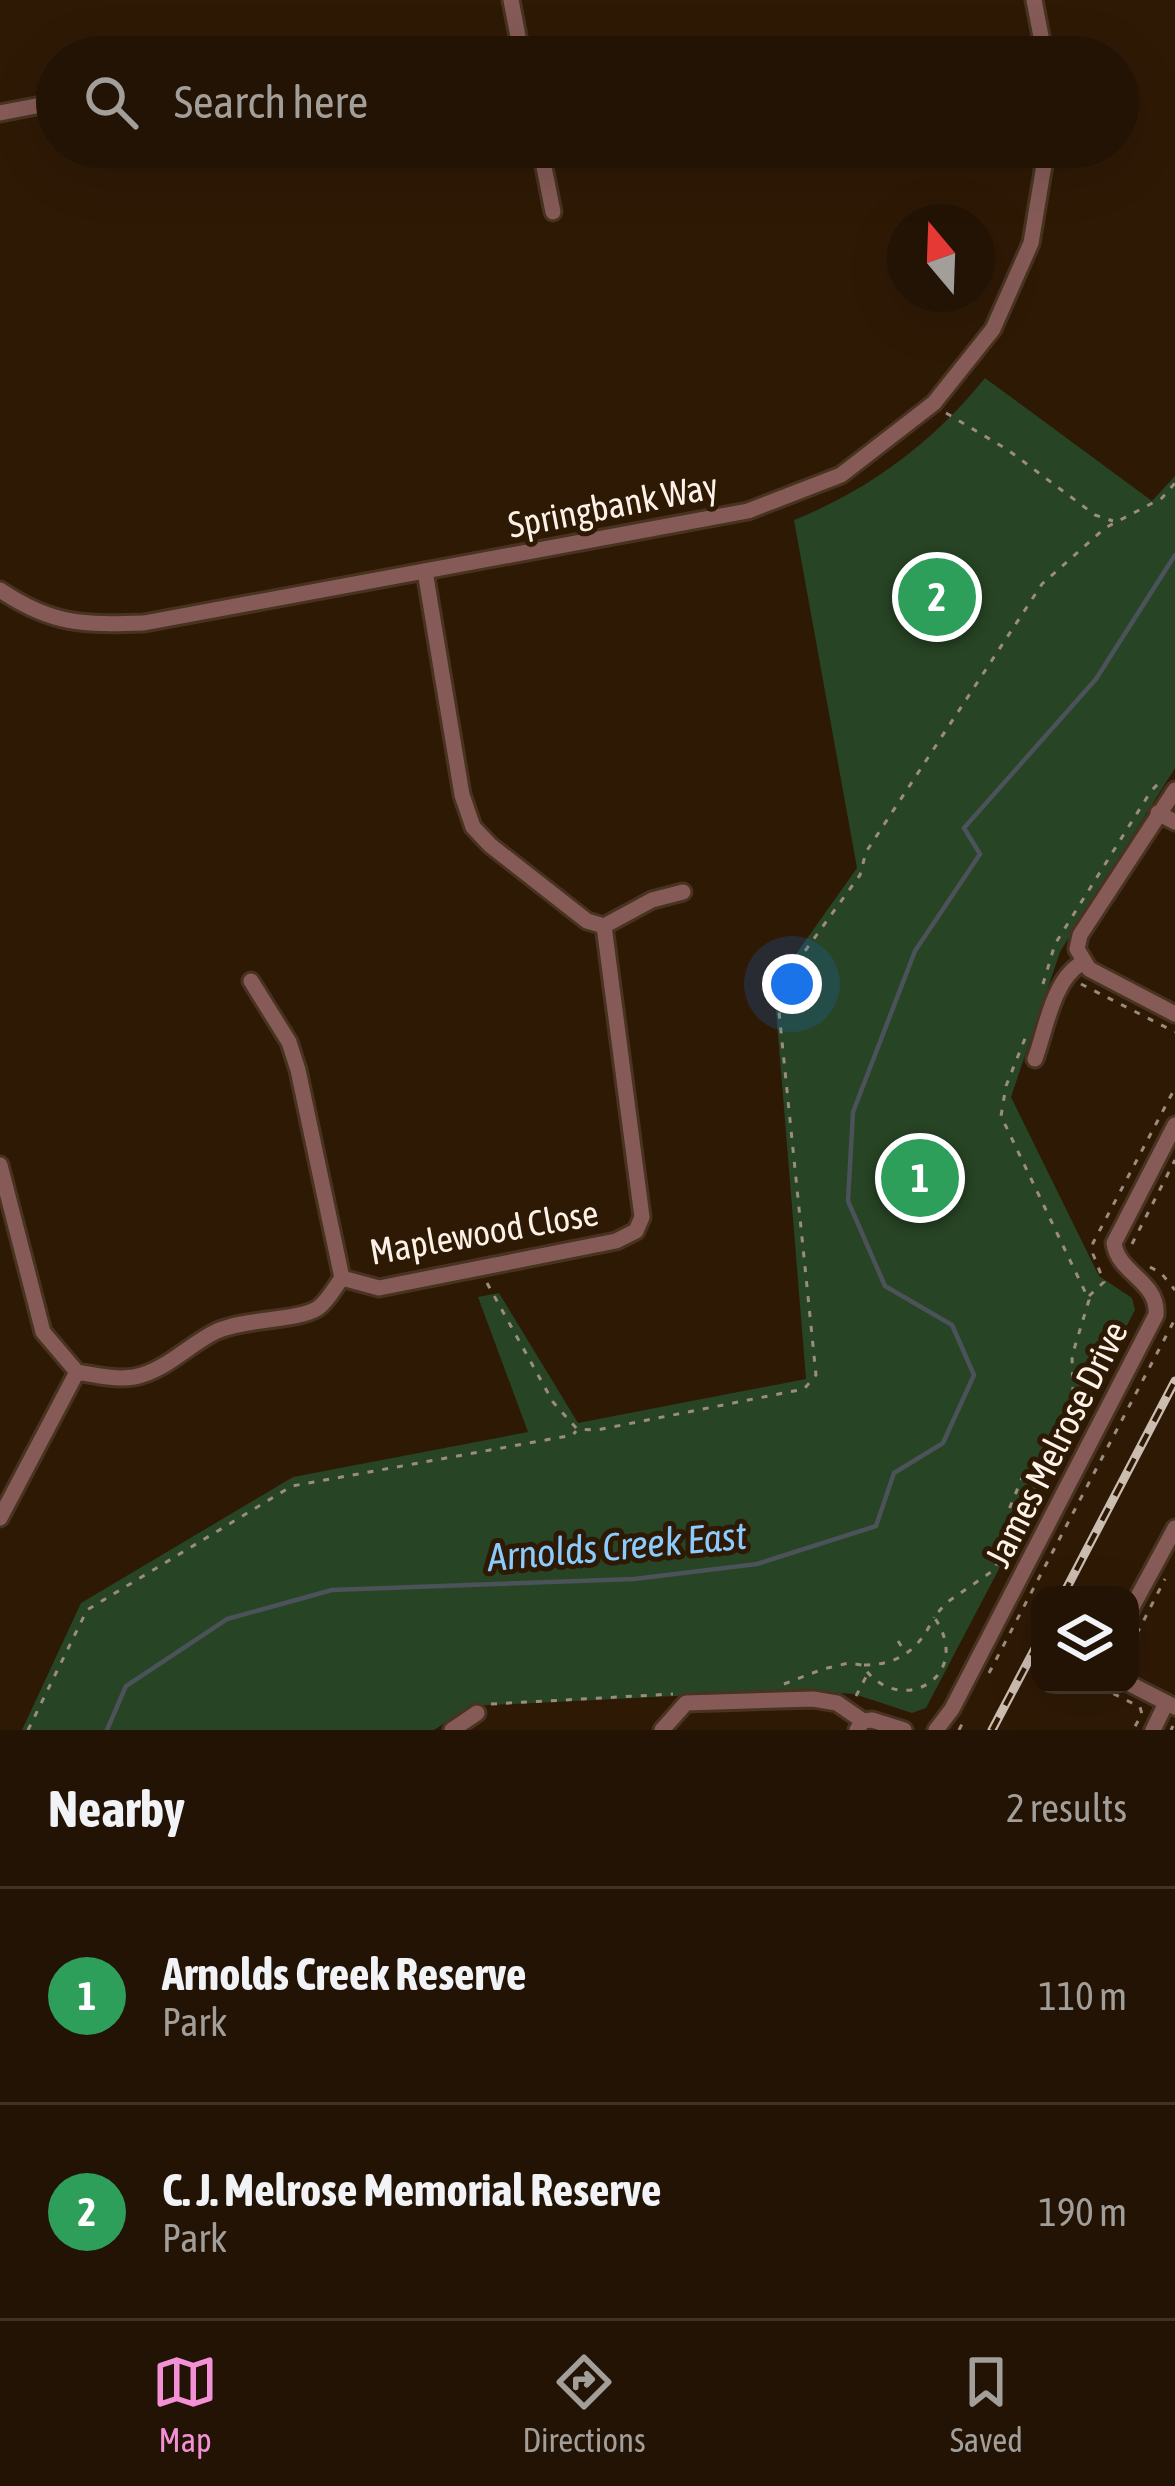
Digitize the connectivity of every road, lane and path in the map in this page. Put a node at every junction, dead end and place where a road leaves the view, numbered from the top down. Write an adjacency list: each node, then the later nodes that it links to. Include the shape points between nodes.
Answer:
1 (511, 0): 3 (street)
2 (1034, 0): 4 (street)
3 (518, 36)
4 (1041, 36)
5 (36, 106): 6 (street)
6 (0, 113)
7 (544, 168): 9 (street)
8 (1044, 168): 13 (street, Springbank Way, via 1031,243 993,329 924,414 841,475 748,511)
9 (553, 212)
10 (951, 417): 12 (path)
11 (1175, 483): 12 (path)
12 (1115, 521): 38 (path, via 1042,584 866,852 860,875 784,980 779,1012 816,1375 804,1389)
13 (425, 571): 14 (street, Springbank Way, via 144,623 76,625); 19 (street, via 473,827 587,921)
14 (0, 590)
15 (1170, 784): 16 (street); 23 (path, via 1151,791 1055,944)
16 (1159, 813): 17 (street); 20 (street, via 1080,935)
17 (1175, 822)
18 (683, 892): 19 (street)
19 (604, 926): 33 (street, Maplewood Close, via 642,1217 636,1232 616,1241)
20 (1082, 963): 21 (street); 24 (street)
21 (1066, 976): 26 (path); 27 (street)
22 (251, 981): 34 (street, via 298,1070)
23 (1043, 994)
24 (1175, 1014)
25 (1029, 1029): 43 (path, via 1001,1116 1089,1300 1061,1439 1022,1478 994,1570)
26 (1175, 1032)
27 (1035, 1059)
28 (1175, 1125): 61 (street, James Melrose Drive, via 1114,1243 1122,1264 1154,1296 1156,1316)
29 (1175, 1160): 31 (path, via 1132,1244)
30 (0, 1165): 37 (street, via 43,1332)
31 (1134, 1257)
32 (1142, 1263): 35 (path)
33 (478, 1267): 34 (street, Maplewood Close, via 379,1288); 38 (path, via 553,1402)
34 (342, 1278): 37 (street, Maplewood Close, via 320,1307 215,1332 134,1377)
35 (1175, 1290)
36 (1175, 1318): 49 (path)
37 (77, 1372): 39 (street)
38 (578, 1430): 57 (path, via 292,1486 87,1610)
39 (0, 1518)
40 (1175, 1528): 42 (street)
41 (1165, 1580): 44 (path)
42 (1139, 1594)
43 (934, 1617): 46 (path); 47 (path, via 947,1651 943,1671 928,1684 892,1689)
44 (1139, 1630)
45 (898, 1641): 46 (path)
46 (907, 1654): 47 (path)
47 (862, 1665): 48 (path)
48 (785, 1683)
49 (981, 1688)
50 (1139, 1689): 53 (street)
51 (677, 1694): 54 (path)
52 (1113, 1694): 63 (path, via 1140,1707)
53 (1171, 1705): 64 (street)
54 (484, 1708): 58 (street)
55 (970, 1709): 62 (path)
56 (860, 1726): 59 (street, via 837,1702 813,1699 686,1703); 60 (street, via 872,1720)
57 (28, 1730)
58 (452, 1730)
59 (662, 1730)
60 (904, 1730)
61 (936, 1730)
62 (958, 1730)
63 (1133, 1730)
64 (1153, 1730)

